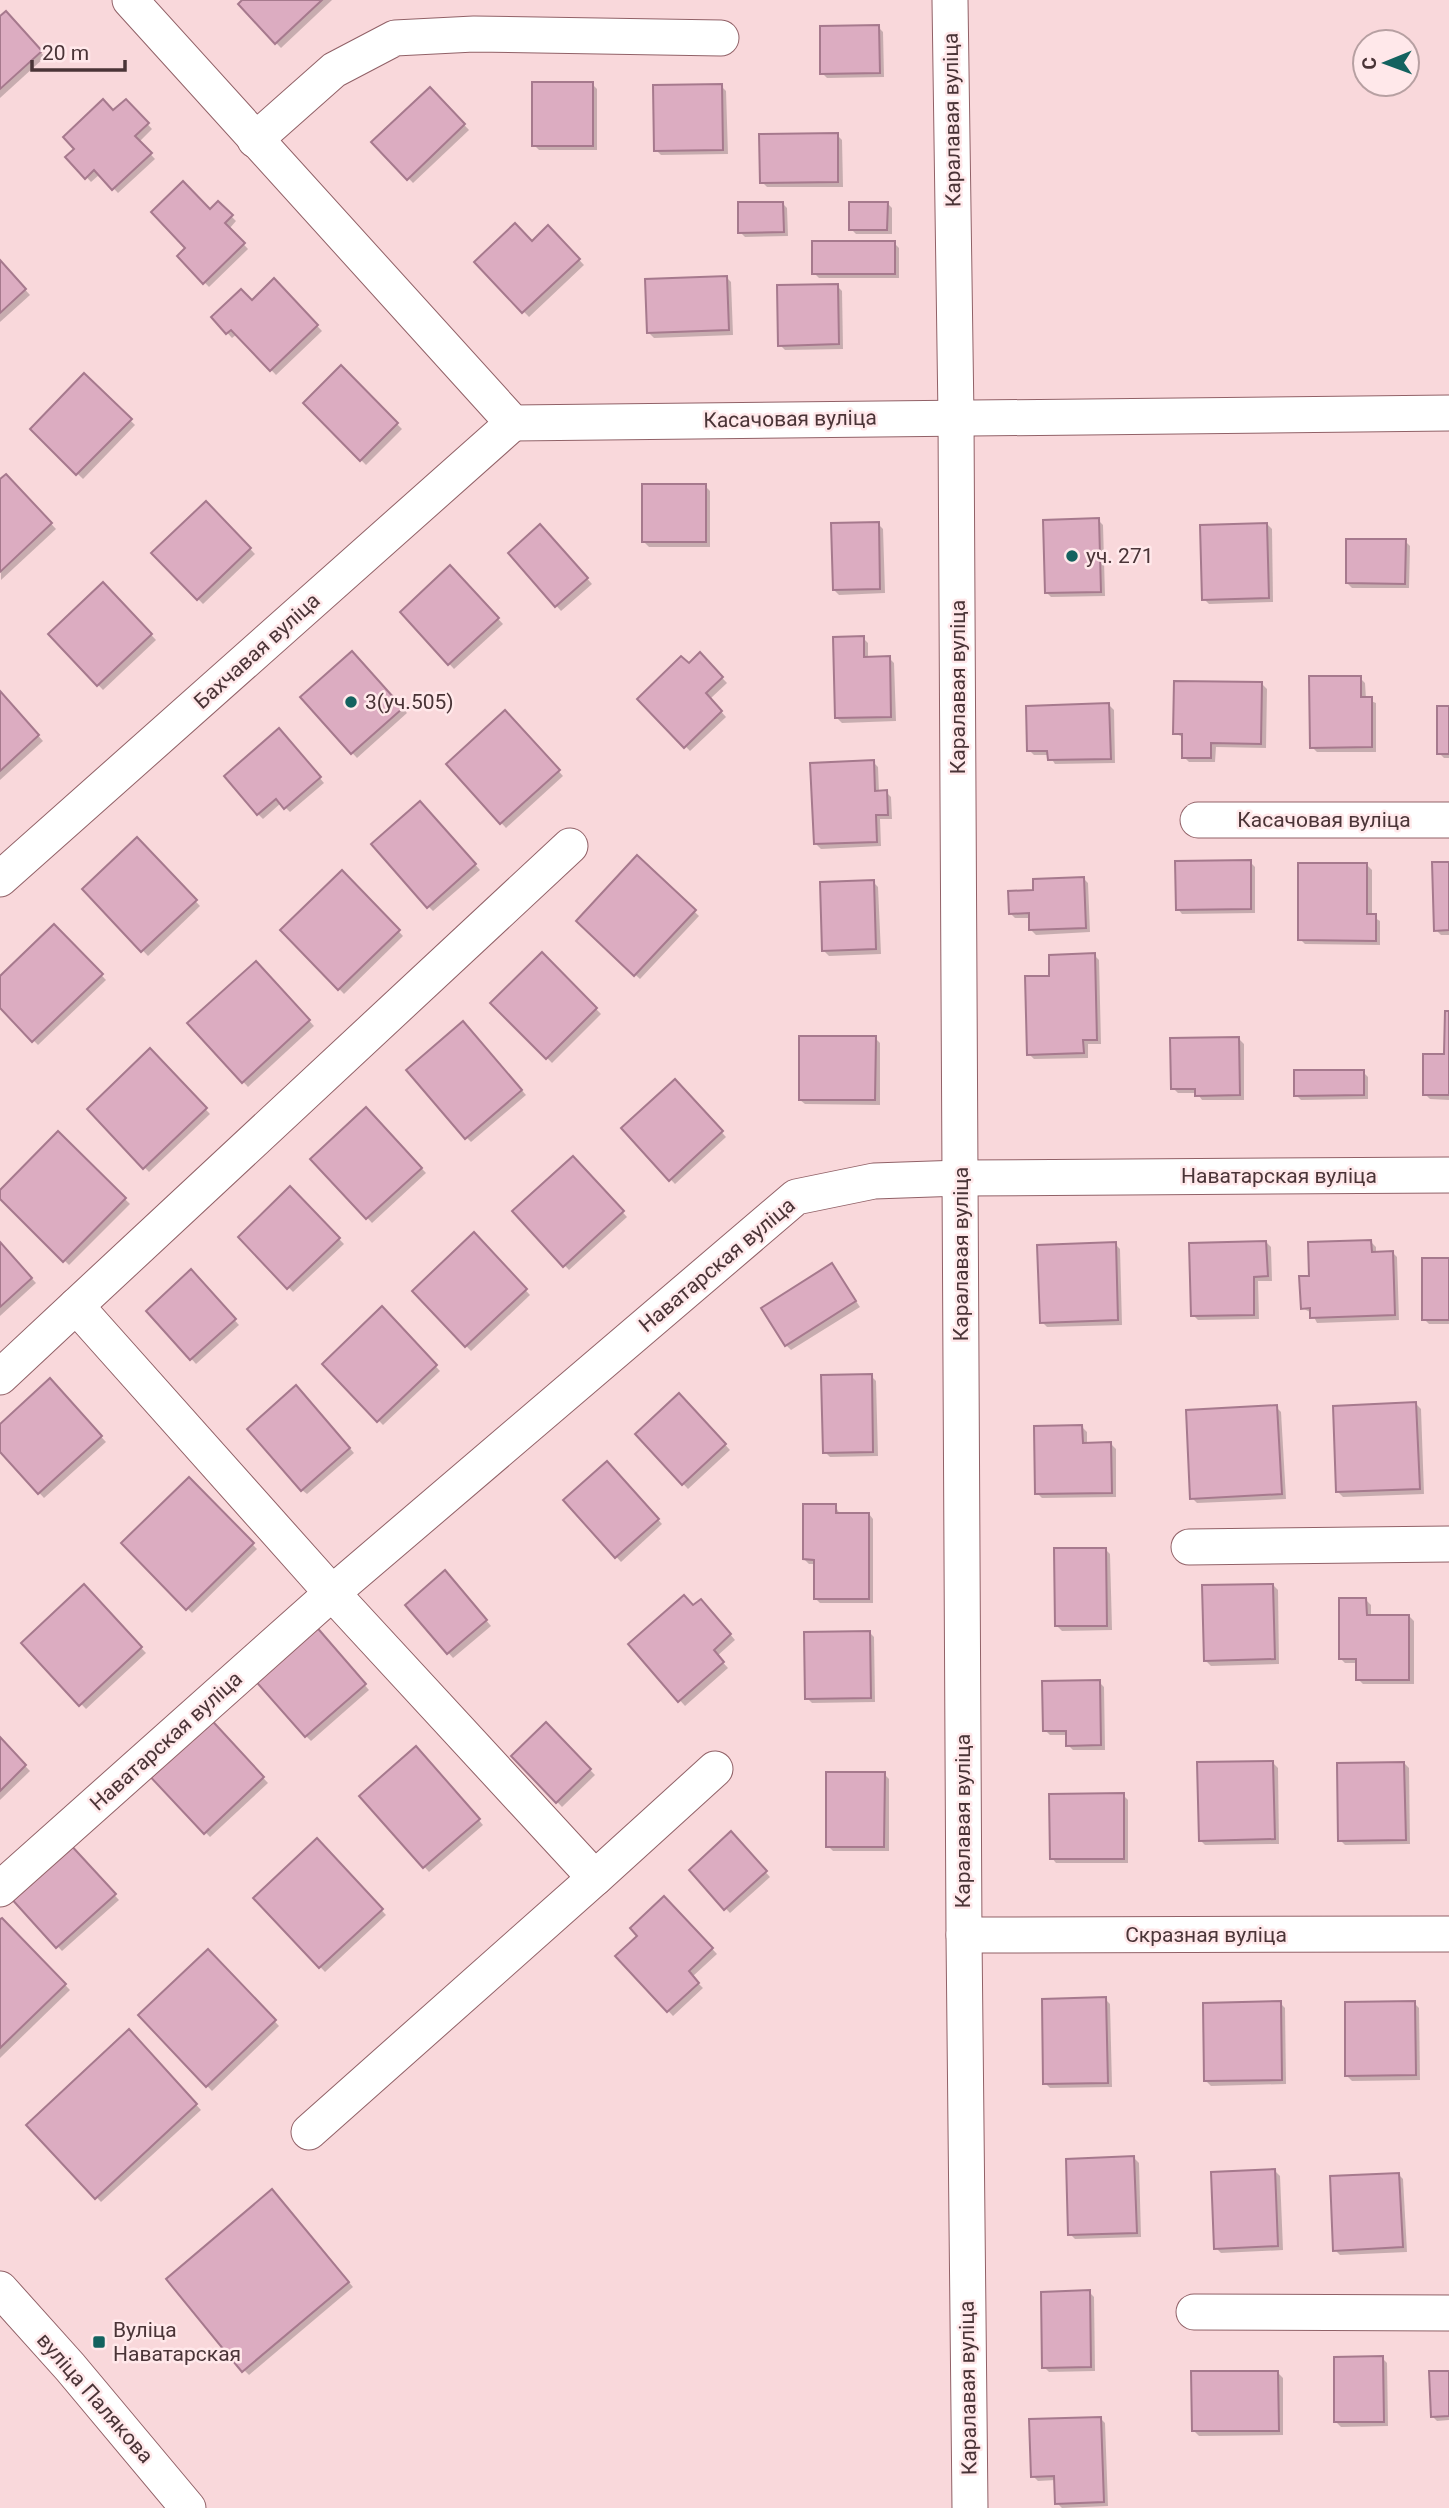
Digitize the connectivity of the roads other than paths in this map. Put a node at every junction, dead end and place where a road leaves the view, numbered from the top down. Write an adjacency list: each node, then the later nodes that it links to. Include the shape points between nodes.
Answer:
1 (131, 0): 4 (street)
2 (950, 0): 6 (street, Каралавая вуліца)
3 (722, 38): 4 (street, via 474,34 395,38 334,70)
4 (256, 140): 7 (street)
5 (1449, 413): 6 (street, Касачовая вуліца)
6 (956, 417): 7 (street, Касачовая вуліца); 13 (street, Каралавая вуліца)
7 (513, 422): 11 (street, Бахчавая вуліца)
8 (1198, 820): 9 (street, Касачовая вуліца)
9 (1449, 820)
10 (570, 846): 14 (street)
11 (0, 879)
12 (1449, 1175): 13 (street, Наватарская вуліца)
13 (961, 1178): 18 (street, Наватарская вуліца, via 874,1181 796,1196); 23 (street, Каралавая вуліца)
14 (76, 1306): 15 (street); 18 (street)
15 (0, 1377)
16 (1449, 1544): 17 (street)
17 (1189, 1547)
18 (332, 1593): 20 (street); 21 (street, Наватарская вуліца)
19 (715, 1769): 20 (street)
20 (595, 1878): 24 (street)
21 (0, 1889)
22 (1449, 1934): 23 (street, Скразная вуліца)
23 (964, 1936): 29 (street, Каралавая вуліца)
24 (309, 2132)
25 (0, 2290): 28 (street, вуліца Палякова)
26 (1194, 2312): 27 (street)
27 (1449, 2313)
28 (188, 2508)
29 (970, 2508)

